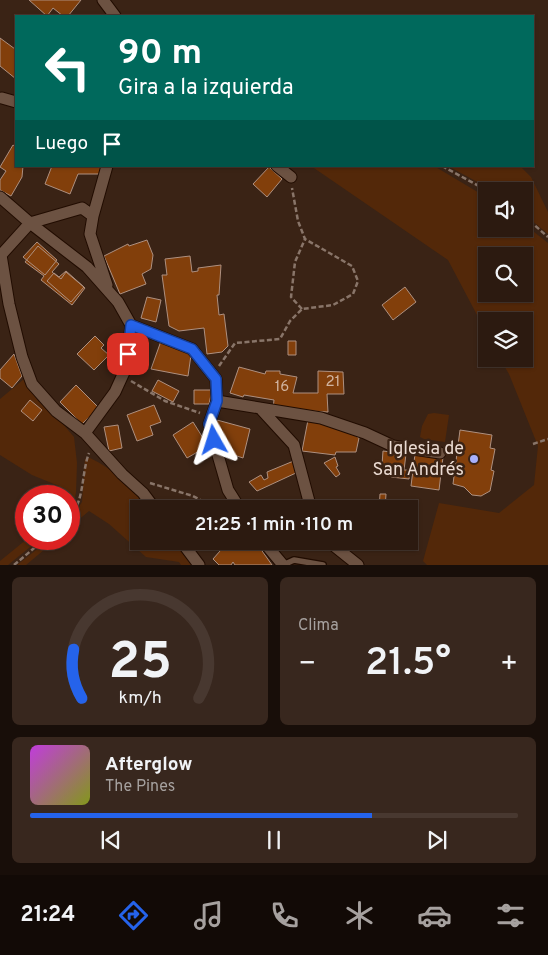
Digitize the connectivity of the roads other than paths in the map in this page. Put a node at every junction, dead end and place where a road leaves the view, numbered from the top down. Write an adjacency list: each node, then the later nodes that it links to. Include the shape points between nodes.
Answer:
1 (103, 0): 2 (street)
2 (114, 15)
3 (2, 98): 4 (street)
4 (15, 102)
5 (107, 167): 9 (street)
6 (278, 167): 7 (street)
7 (291, 178)
8 (0, 197): 10 (street)
9 (93, 216): 10 (street, via 82,208); 12 (street, via 90,234)
10 (30, 223): 12 (street, via 87,267); 13 (street, via 1,255)
11 (0, 290): 13 (street)
12 (109, 292): 14 (street)
13 (9, 304): 17 (street, via 32,384 56,411)
14 (131, 325): 15 (street, via 192,349 216,379); 17 (street, via 126,368)
15 (217, 401): 16 (street); 20 (street, via 209,424 228,490)
16 (260, 408): 18 (street, via 321,418 393,446); 21 (street, via 294,445)
17 (89, 438): 19 (street)
18 (440, 453)
19 (148, 500)
20 (234, 500)
21 (309, 500)
22 (187, 550): 25 (street)
23 (270, 550): 26 (street)
24 (339, 550): 28 (street)
25 (198, 565)
26 (283, 565): 27 (lane, via 294,560)
27 (323, 565)
28 (358, 565)

